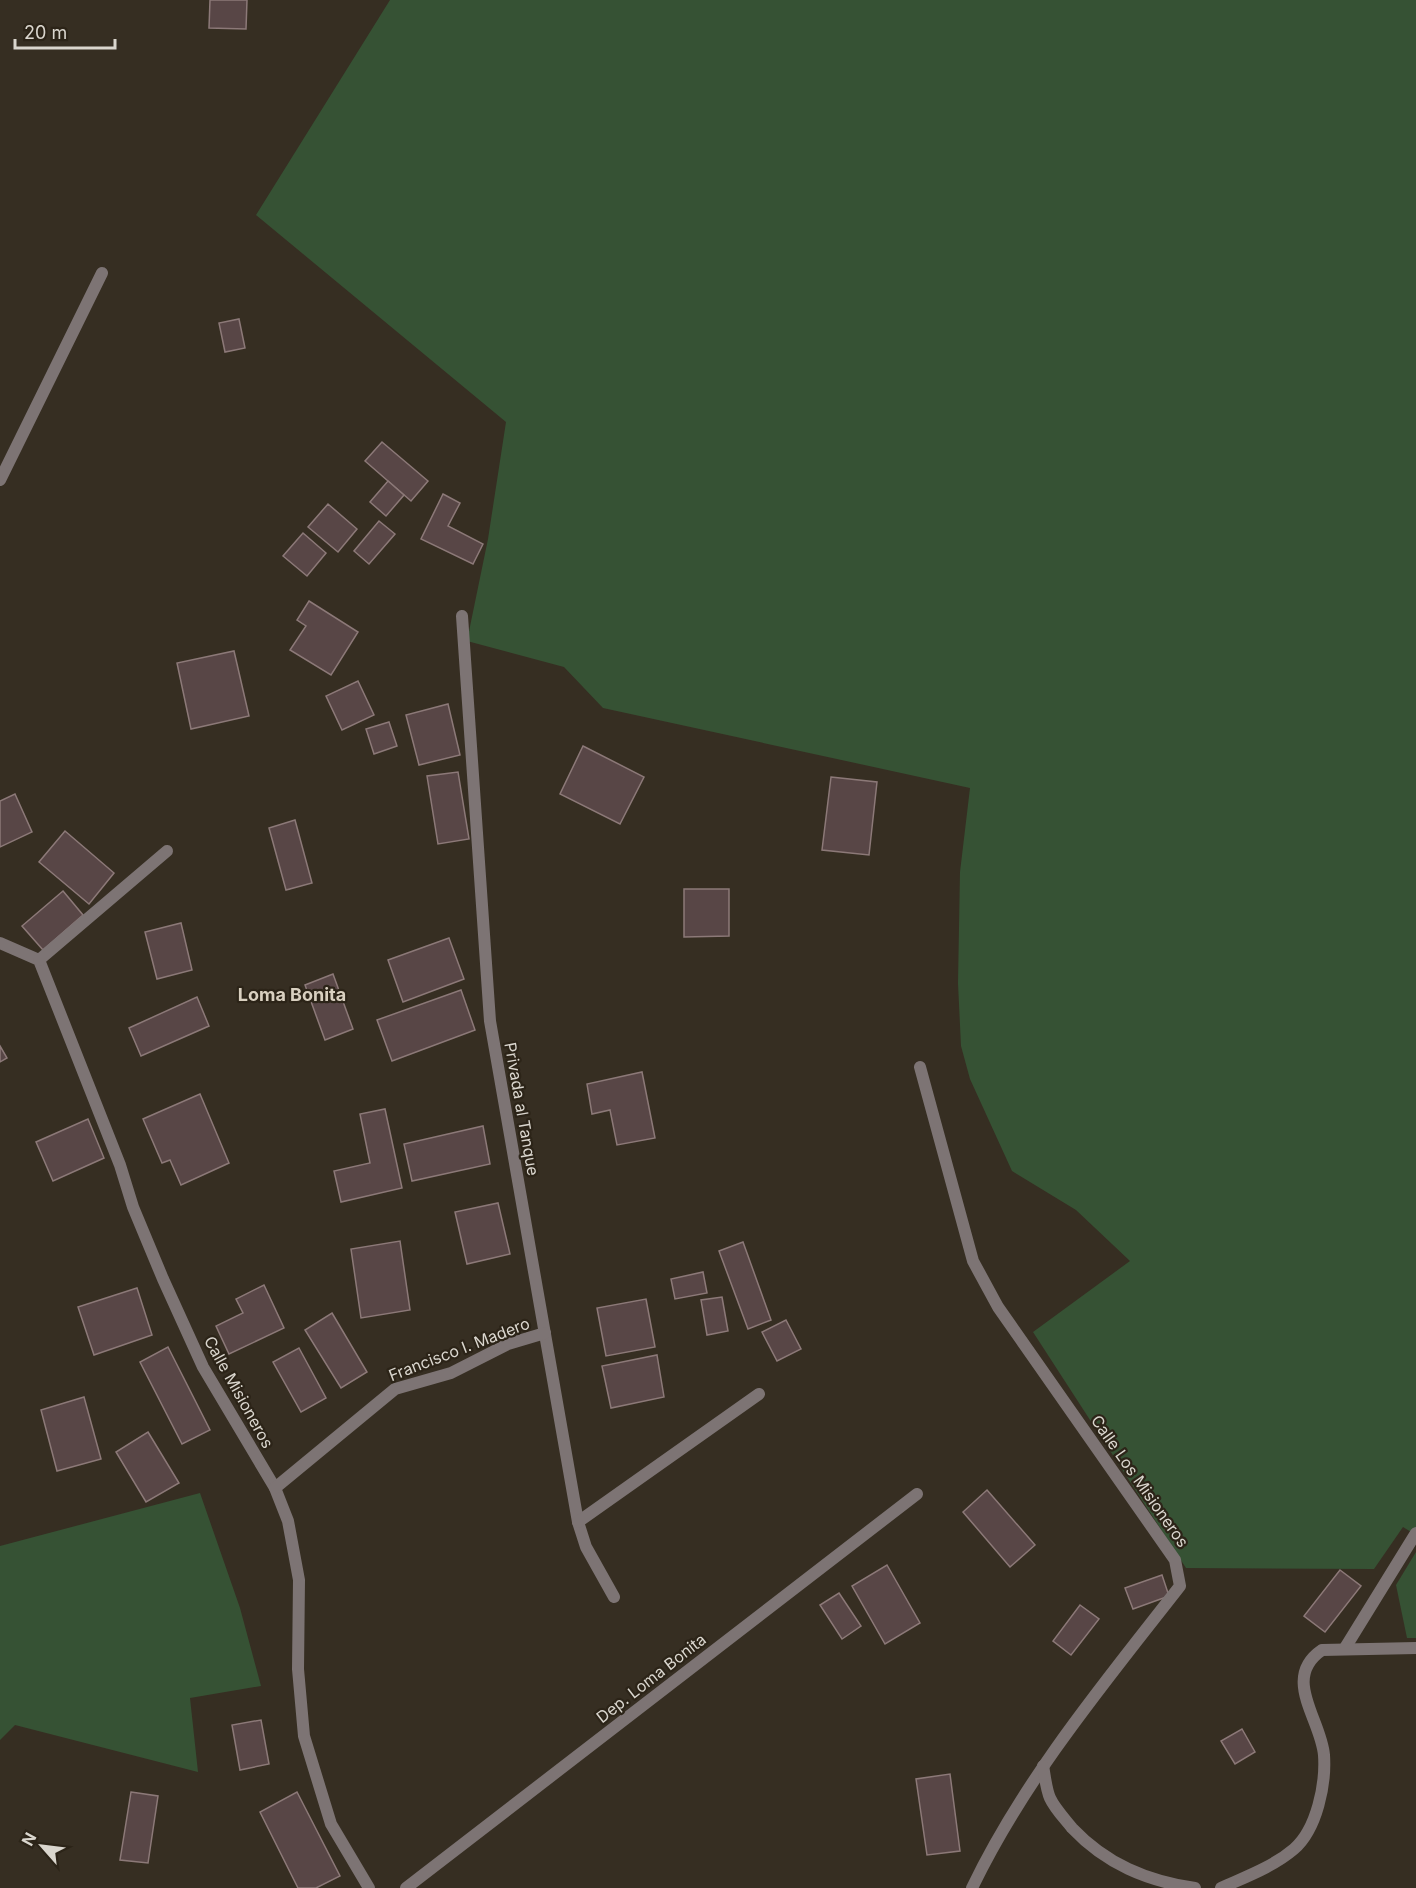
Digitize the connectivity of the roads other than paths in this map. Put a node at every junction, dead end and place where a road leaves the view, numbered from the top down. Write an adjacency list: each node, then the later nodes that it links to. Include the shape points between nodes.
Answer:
1 (102, 273): 2 (street)
2 (0, 480)
3 (462, 616): 8 (street, Privada al Tanque, via 490,1021)
4 (167, 851): 6 (street)
5 (0, 943): 6 (street)
6 (39, 960): 10 (street, Calle Misioneros, via 163,1279 203,1366)
7 (920, 1067): 17 (street, Calle Los Misioneros, via 973,1262 998,1307 1175,1560 1180,1586)
8 (545, 1333): 10 (street, Francisco I. Madero, via 508,1344 451,1373 395,1389); 12 (street, Privada al Tanque)
9 (759, 1394): 12 (street)
10 (275, 1488): 18 (street, Calle Misioneros, via 288,1521 299,1580 298,1669 304,1736 331,1824)
11 (917, 1494): 19 (street, Dep. Loma Bonita)
12 (578, 1522): 14 (street, Privada al Tanque, via 586,1547)
13 (1416, 1533): 15 (street)
14 (614, 1597)
15 (1345, 1648): 16 (street); 22 (street, via 1322,1650 1305,1669 1303,1685 1324,1754 1322,1792 1313,1822 1295,1848 1267,1867)
16 (1416, 1648)
17 (1043, 1766): 20 (street, Calle Los Misioneros); 21 (street, via 1049,1797 1101,1854 1146,1877)
18 (369, 1888)
19 (406, 1888)
20 (972, 1888)
21 (1195, 1888)
22 (1221, 1888)

